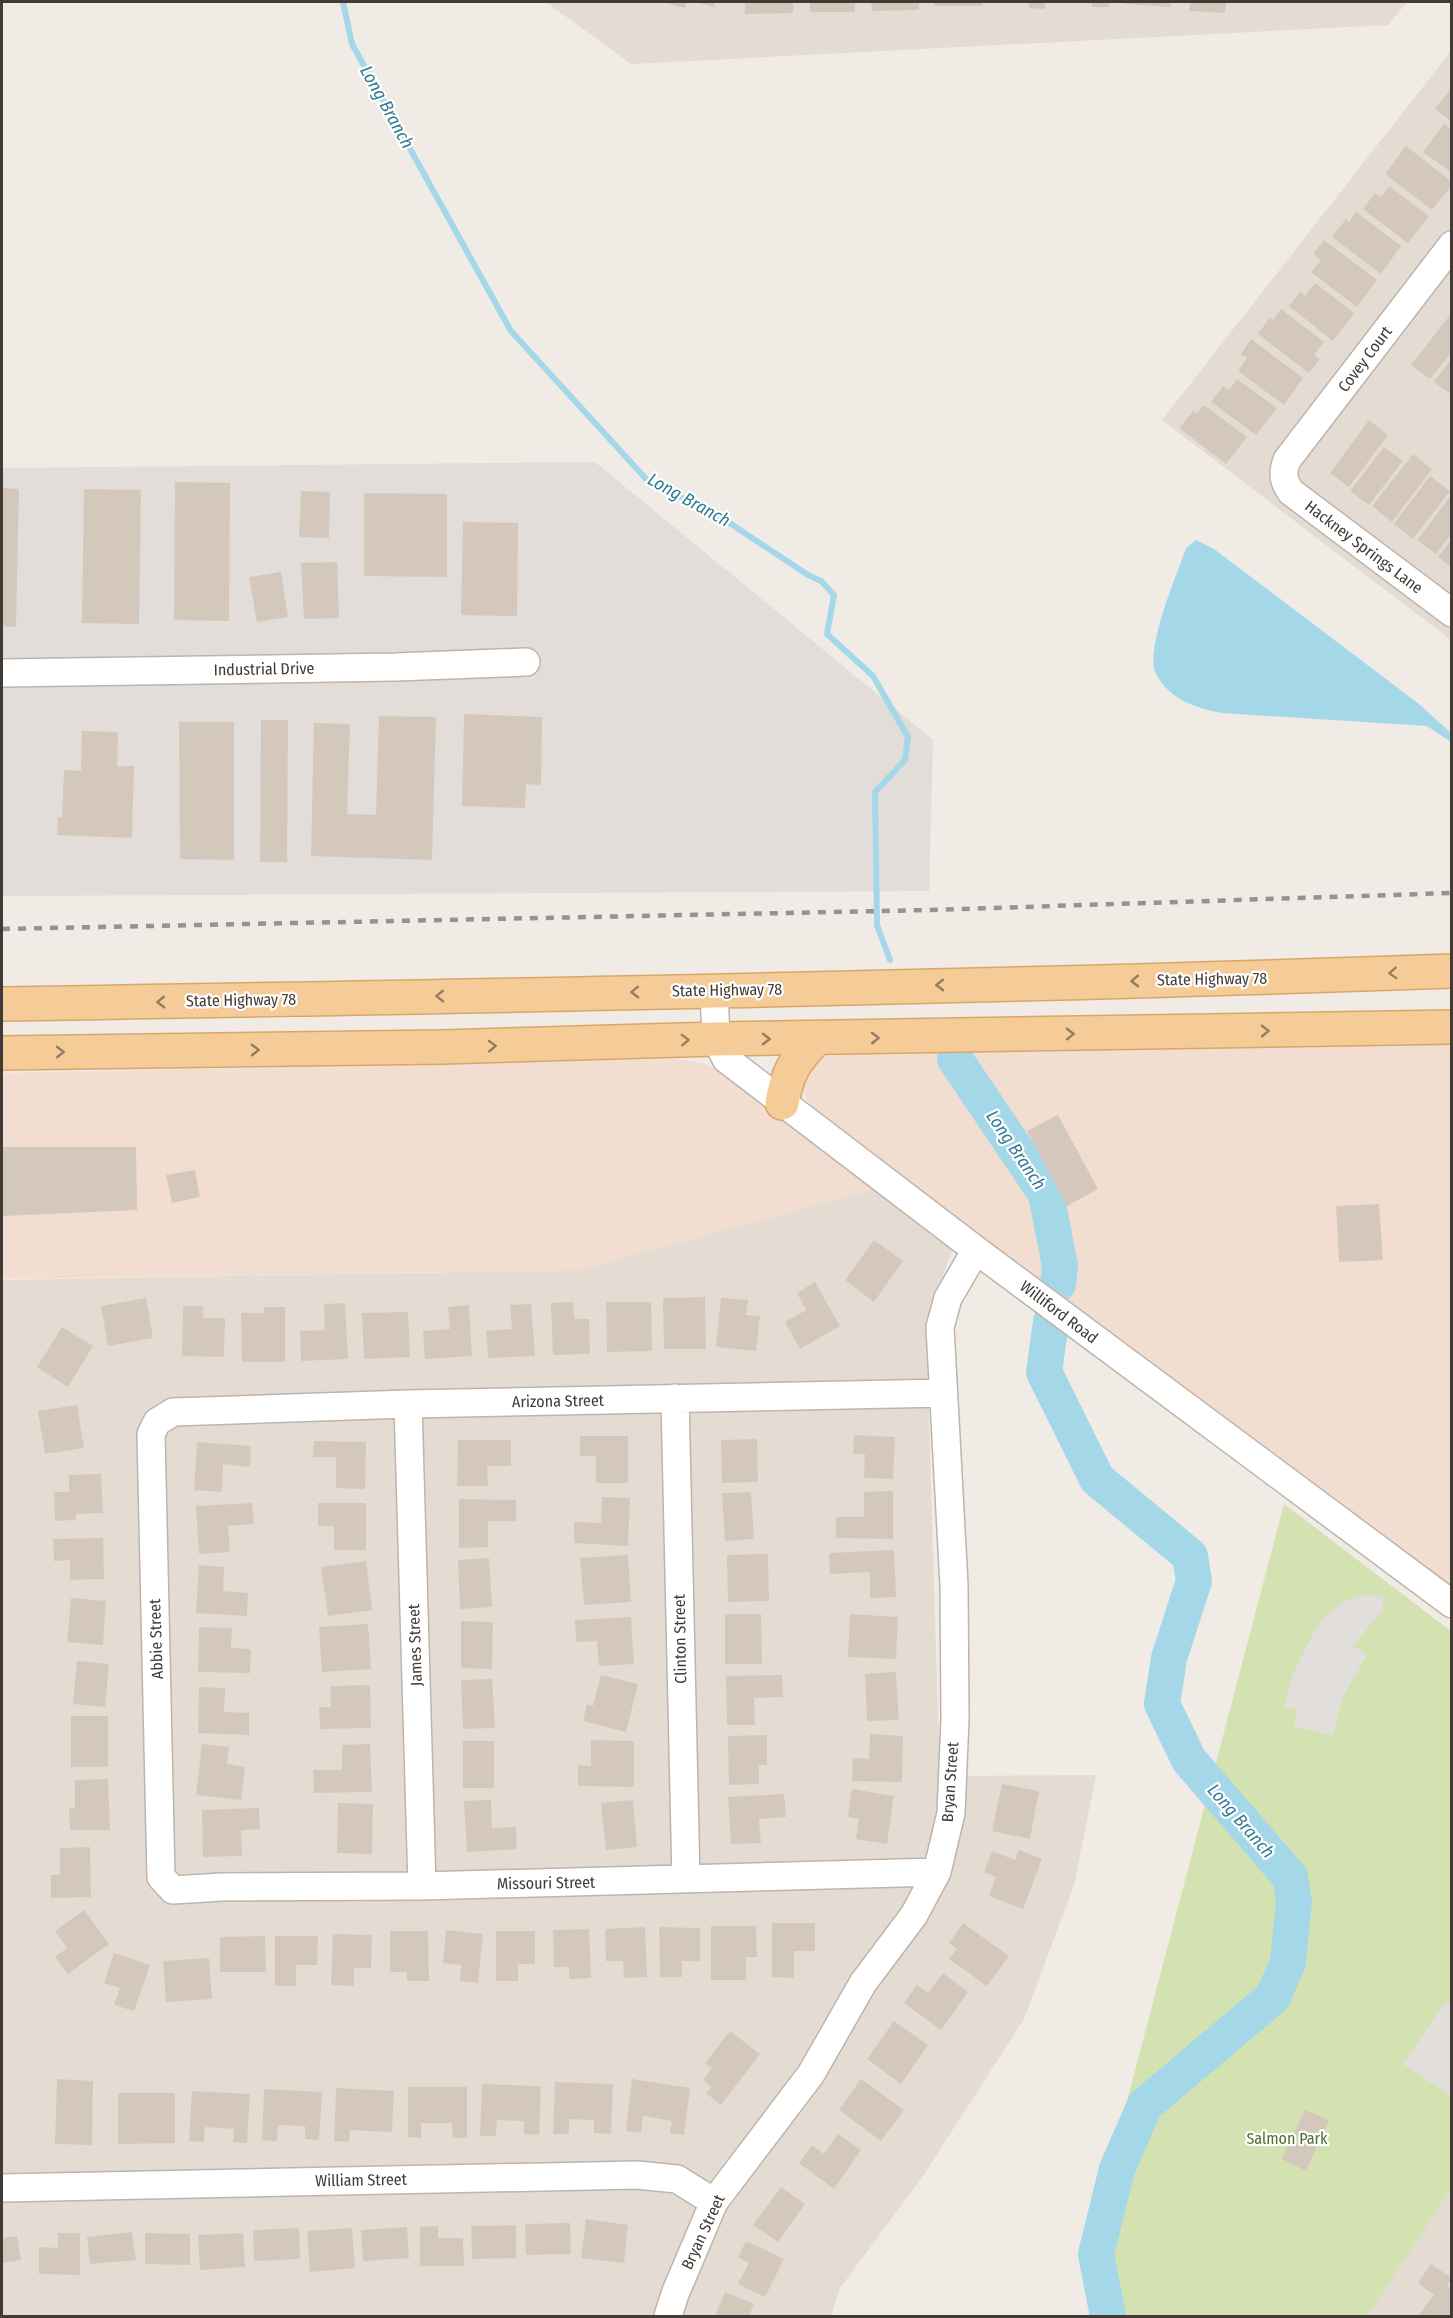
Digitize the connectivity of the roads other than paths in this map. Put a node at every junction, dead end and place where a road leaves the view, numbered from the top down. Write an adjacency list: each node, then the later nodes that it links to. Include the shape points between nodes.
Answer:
1 (1447, 261): 2 (street, Covey Court, via 1287,460)
2 (1283, 475): 3 (street, Hackney Springs Lane, via 1291,492)
3 (1452, 613)
4 (526, 662): 5 (street, Industrial Drive, via 385,668)
5 (2, 673)
6 (1452, 971): 7 (main road, State Highway 78, one-way to 7)
7 (714, 990): 8 (main road, State Highway 78, one-way to 8); 10 (street)
8 (2, 1004)
9 (1452, 1027): 11 (main road, one-way to 9)
10 (716, 1039): 11 (main road, one-way to 11); 12 (main road, one-way to 10); 13 (street, Williford Road, via 726,1059)
11 (816, 1039): 13 (main road, via 791,1068)
12 (2, 1053)
13 (782, 1103): 14 (street, Williford Road)
14 (976, 1250): 15 (street, Bryan Street, via 948,1298 940,1327); 19 (street, Williford Road)
15 (943, 1393): 16 (street, Arizona Street); 20 (street, Bryan Street, via 954,1585 955,1719 951,1813)
16 (675, 1398): 17 (street, Arizona Street); 22 (street, Clinton Street)
17 (408, 1404): 18 (street, Arizona Street); 23 (street, James Street)
18 (173, 1412): 21 (street, Abbie Street, via 157,1422 151,1434)
19 (1452, 1604)
20 (937, 1872): 22 (street, Missouri Street); 25 (street, Bryan Street, via 914,1915 863,1983 811,2074)
21 (160, 1877): 23 (street, Missouri Street, via 173,1890)
22 (686, 1880): 23 (street, Missouri Street)
23 (422, 1886)
24 (2, 2188): 25 (street, William Street, via 637,2175 677,2179)
25 (714, 2202): 26 (street, Bryan Street)
26 (668, 2316)

